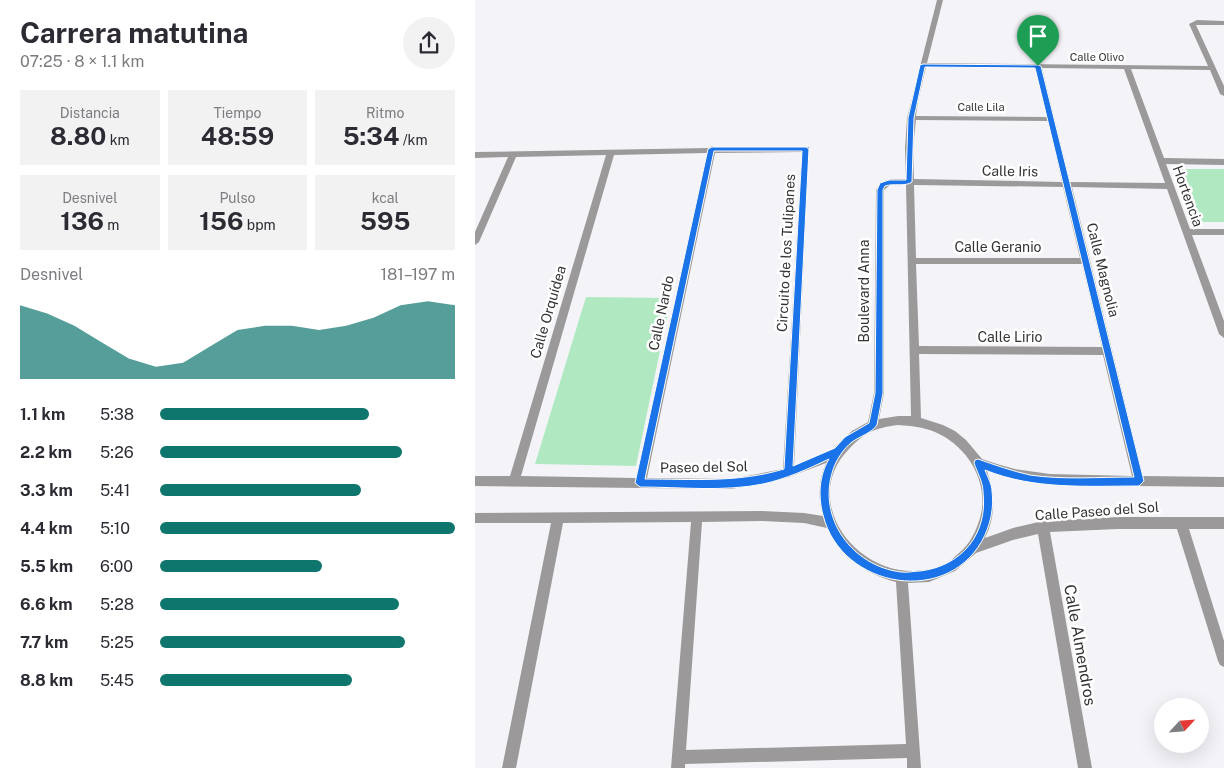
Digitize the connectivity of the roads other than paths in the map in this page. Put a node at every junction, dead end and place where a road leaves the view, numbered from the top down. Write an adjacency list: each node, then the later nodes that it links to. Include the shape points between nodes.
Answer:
1 (940, 0): 3 (street)
2 (1224, 23): 6 (street, via 1192,24)
3 (923, 65): 4 (street, Calle Olivo); 8 (street)
4 (1038, 66): 5 (street, Calle Olivo); 9 (street, Calle Magnolia)
5 (1127, 67): 6 (street, Calle Olivo); 14 (street, Hortencia)
6 (1212, 68): 7 (street)
7 (1224, 94)
8 (911, 118): 9 (street, Calle Lila); 16 (street)
9 (1051, 119): 17 (street, Calle Magnolia)
10 (712, 149): 11 (street, Circuito de los Tulipanes); 31 (street, Circuito de los Tulipanes, via 806,149); 36 (street, Calle Nardo)
11 (611, 152): 12 (street, Circuito de los Tulipanes); 33 (street, Calle Orquídea)
12 (513, 154): 13 (street, Circuito de los Tulipanes); 21 (street)
13 (475, 155)
14 (1161, 161): 15 (street); 18 (street, Hortencia)
15 (1224, 162)
16 (909, 182): 17 (street, Calle Iris); 22 (street); 28 (street, Boulevard Anna, via 889,182 880,190 879,393)
17 (1067, 185): 18 (street, Calle Iris); 23 (street, Calle Magnolia)
18 (1170, 186): 19 (street, Hortencia)
19 (1187, 232): 20 (street); 24 (street, Hortencia)
20 (1224, 232)
21 (475, 242)
22 (911, 261): 23 (street, Calle Geranio); 25 (street)
23 (1085, 261): 26 (street, Calle Magnolia)
24 (1224, 334)
25 (913, 350): 26 (street, Calle Lirio); 27 (street)
26 (1107, 351): 34 (street, Calle Magnolia)
27 (916, 421): 28 (street, Paseo del Sol, via 894,420); 30 (street, Paseo del Sol, via 940,428 962,443)
28 (873, 425): 29 (street, Paseo del Sol, via 848,440)
29 (838, 451): 31 (street, Paseo del Sol); 41 (street, Paseo del Sol, via 829,467 825,485 824,504)
30 (978, 463): 34 (street, Calle Paseo del Sol, via 1030,479); 44 (street, Paseo del Sol, via 985,476 989,505 987,520)
31 (788, 472): 36 (street, Paseo del Sol, via 763,480 732,484)
32 (475, 481): 33 (street, Paseo del Sol)
33 (514, 481): 36 (street, Paseo del Sol)
34 (1139, 481): 35 (street, Calle Paseo del Sol)
35 (1224, 482)
36 (640, 483)
37 (697, 516): 38 (street); 41 (street, via 783,516); 48 (street)
38 (558, 517): 39 (street); 49 (street)
39 (475, 518)
40 (1181, 522): 42 (street, Calle Paseo del Sol); 43 (street, Calle Paseo del Sol); 46 (street)
41 (829, 523): 45 (street, Paseo del Sol, via 857,560 879,571)
42 (1224, 523)
43 (1043, 528): 44 (street, Calle Paseo del Sol); 51 (street, Calle Almendros)
44 (975, 547): 45 (street, Paseo del Sol, via 957,563 936,574)
45 (902, 577): 47 (street)
46 (1224, 661)
47 (913, 751): 48 (street); 50 (street)
48 (679, 762)
49 (509, 768)
50 (914, 768)
51 (1085, 768)

